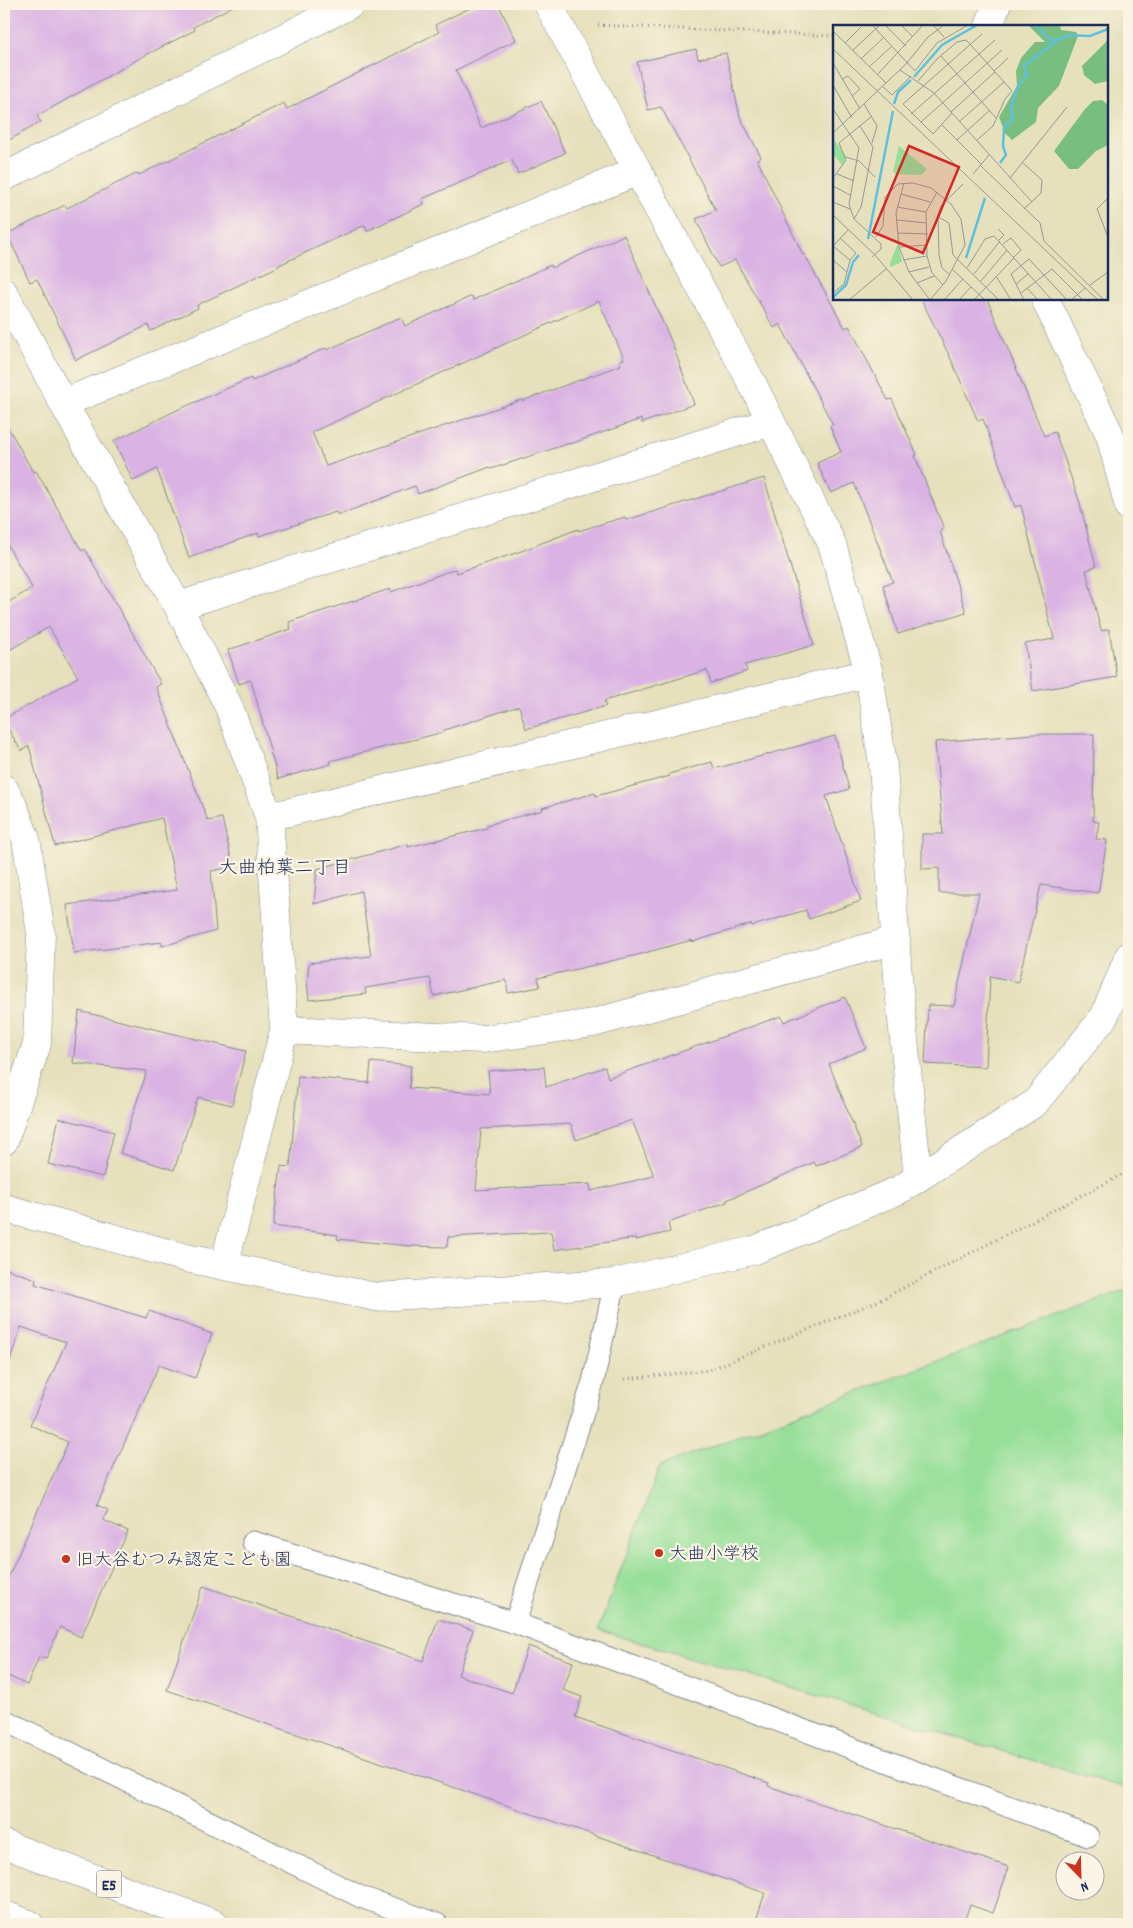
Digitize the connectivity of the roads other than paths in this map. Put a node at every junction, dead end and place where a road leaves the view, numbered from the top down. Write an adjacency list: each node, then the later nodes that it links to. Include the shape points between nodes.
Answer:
1 (351, 4): 6 (main road)
2 (997, 4): 4 (main road)
3 (553, 14): 5 (main road)
4 (989, 25)
5 (638, 171): 9 (main road); 10 (main road)
6 (4, 177)
7 (4, 293): 9 (main road)
8 (1045, 300): 11 (main road, via 1110,435)
9 (63, 403): 12 (main road)
10 (771, 422): 12 (main road); 13 (main road, via 832,544)
11 (1129, 507)
12 (178, 606): 15 (main road, via 229,707)
13 (869, 673): 15 (main road); 16 (main road, via 883,765)
14 (6, 799): 19 (main road, via 26,839 41,934 37,1044)
15 (269, 817): 18 (main road)
16 (896, 940): 18 (main road, via 593,1024 483,1039); 20 (main road)
17 (1129, 956): 20 (main road, via 1104,1017 1035,1104)
18 (284, 1030): 22 (main road)
19 (4, 1142)
20 (918, 1178): 23 (main road, via 899,1190 755,1250)
21 (4, 1208): 22 (main road)
22 (224, 1266): 23 (main road, via 376,1297)
23 (615, 1283): 25 (lane, via 593,1382)
24 (253, 1542): 25 (lane)
25 (515, 1623): 27 (lane)
26 (4, 1720): 32 (lane, via 361,1897)
27 (1088, 1836)
28 (4, 1844): 31 (main road, E5)
29 (4, 1915): 30 (main road)
30 (29, 1924)
31 (215, 1924)
32 (437, 1924)

